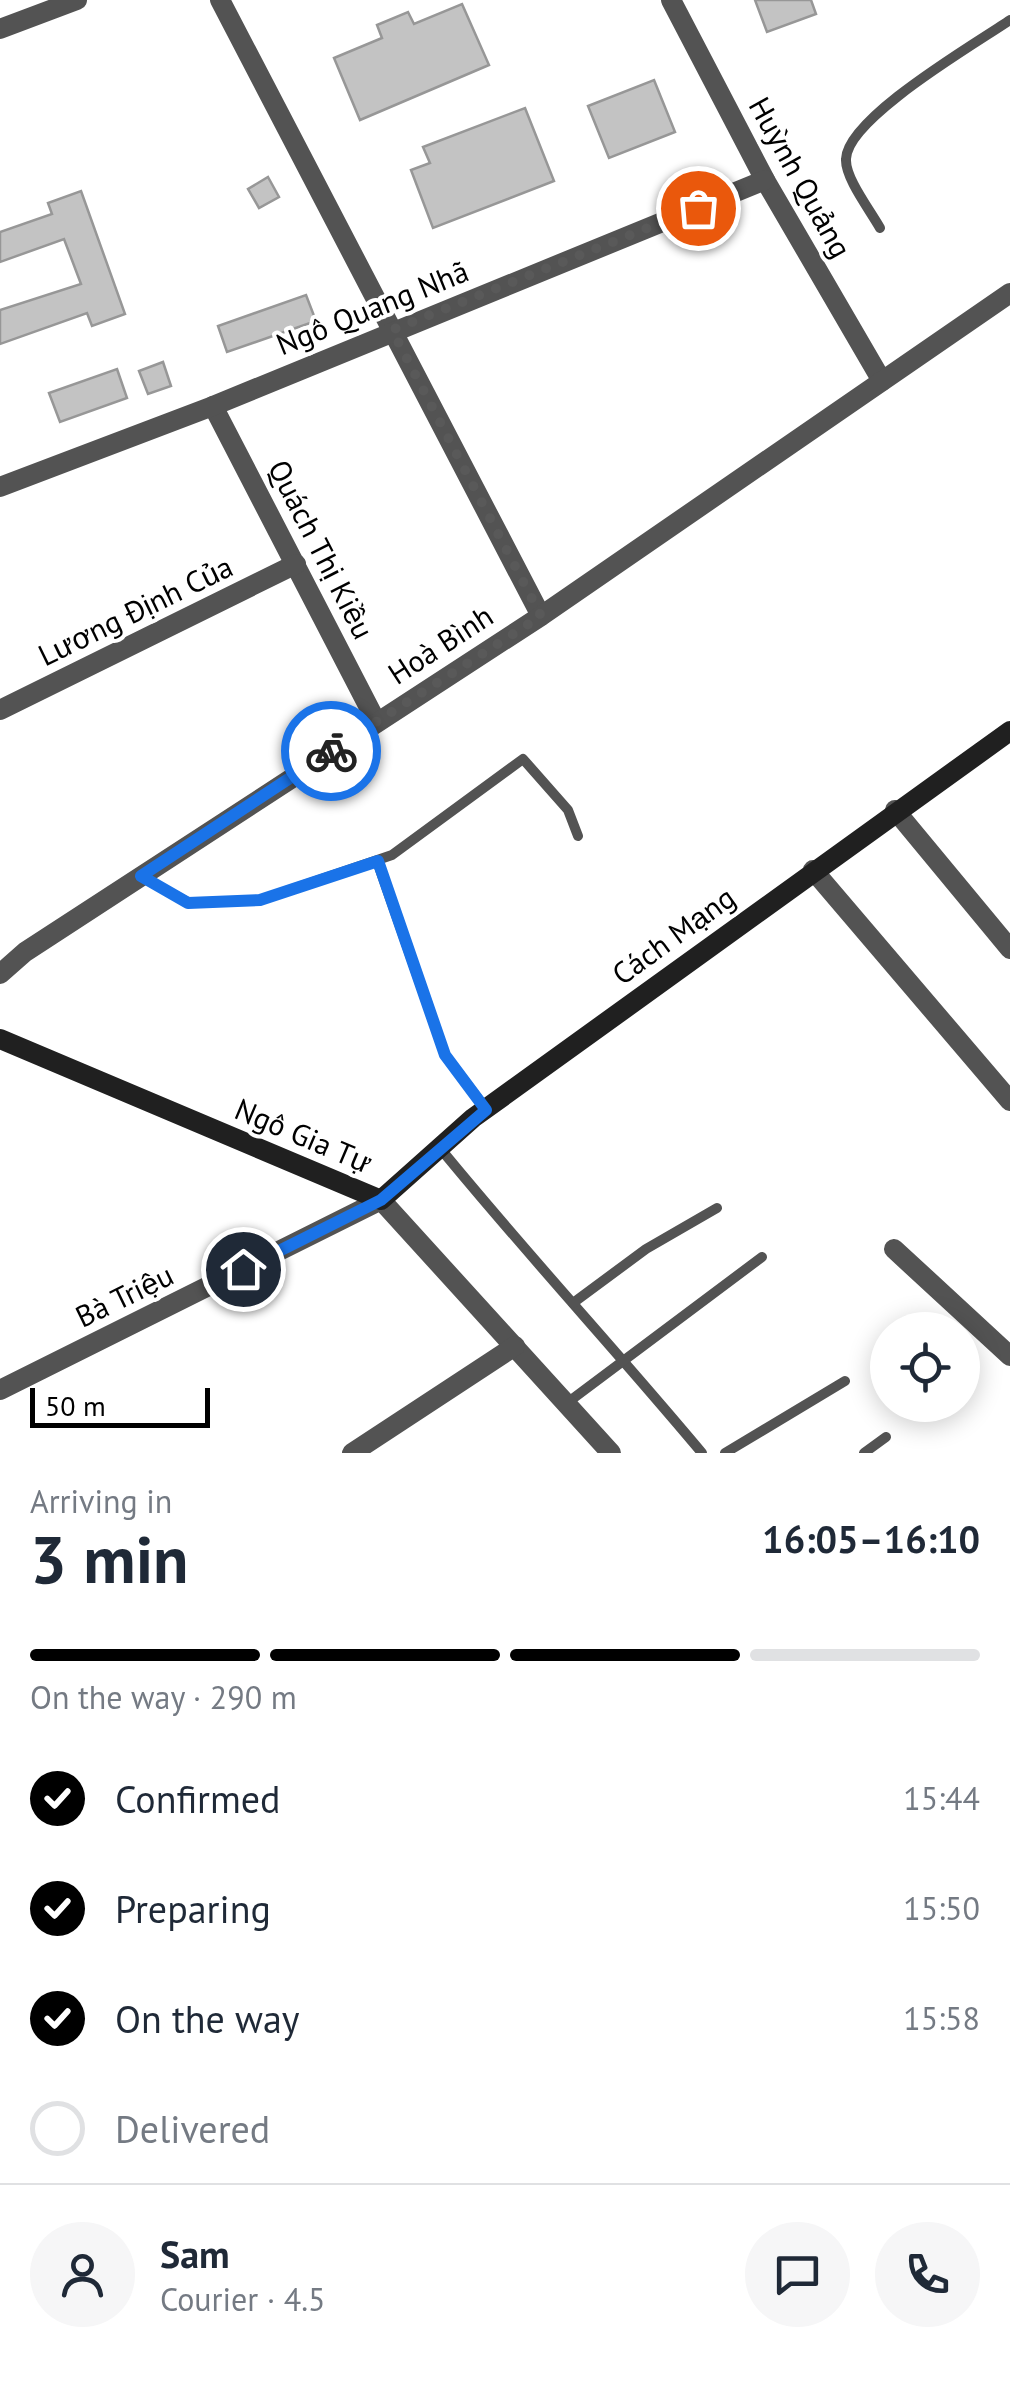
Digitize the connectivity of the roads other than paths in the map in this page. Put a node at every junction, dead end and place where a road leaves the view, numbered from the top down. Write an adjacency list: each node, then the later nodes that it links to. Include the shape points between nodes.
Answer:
1 (77, 0): 5 (street)
2 (220, 0): 9 (street)
3 (672, 0): 6 (street, Huỳnh Quảng)
4 (1010, 20): 7 (lane, via 880,111 849,141 845,163)
5 (0, 29)
6 (766, 180): 9 (street, Ngô Quang Nhã); 10 (street, Huỳnh Quảng)
7 (880, 228)
8 (1010, 293): 10 (street, Hoà Bình)
9 (392, 330): 11 (street, Ngô Quang Nhã); 14 (street)
10 (882, 381): 14 (street, Hoà Bình)
11 (213, 406): 12 (street, Ngô Quang Nhã); 13 (street, Quách Thị Kiều)
12 (0, 486)
13 (296, 564): 15 (street, Lương Định Của); 16 (street, Quách Thị Kiều)
14 (541, 616): 16 (street, Hoà Bình)
15 (0, 710)
16 (376, 721): 22 (street, Hoà Bình)
17 (1010, 731): 18 (main road, Cách Mạng)
18 (895, 810): 21 (main road, Cách Mạng); 23 (street)
19 (578, 836): 20 (lane, via 568,810 523,759)
20 (378, 861): 22 (lane, via 260,900 188,903); 27 (lane, via 445,1055)
21 (813, 870): 26 (street); 27 (main road, Cách Mạng)
22 (141, 876): 24 (street, Hoà Bình)
23 (1010, 949)
24 (0, 974)
25 (0, 1039): 29 (main road, Ngô Gia Tự)
26 (1010, 1101)
27 (486, 1110): 28 (main road, Cách Mạng)
28 (440, 1148): 29 (main road, Cách Mạng); 33 (lane)
29 (381, 1200): 34 (street, Ngô Gia Tự); 38 (street, Bà Triệu)
30 (717, 1208): 33 (lane)
31 (894, 1249): 35 (street)
32 (762, 1257): 36 (lane)
33 (572, 1302): 36 (lane)
34 (515, 1346): 39 (street, Ngô Gia Tự); 41 (street)
35 (1010, 1356)
36 (624, 1359): 39 (lane); 43 (lane)
37 (845, 1381): 44 (lane)
38 (0, 1390)
39 (566, 1403): 42 (street, Ngô Gia Tự)
40 (886, 1437): 45 (lane)
41 (352, 1453)
42 (610, 1453)
43 (702, 1453)
44 (726, 1453)
45 (864, 1453)

